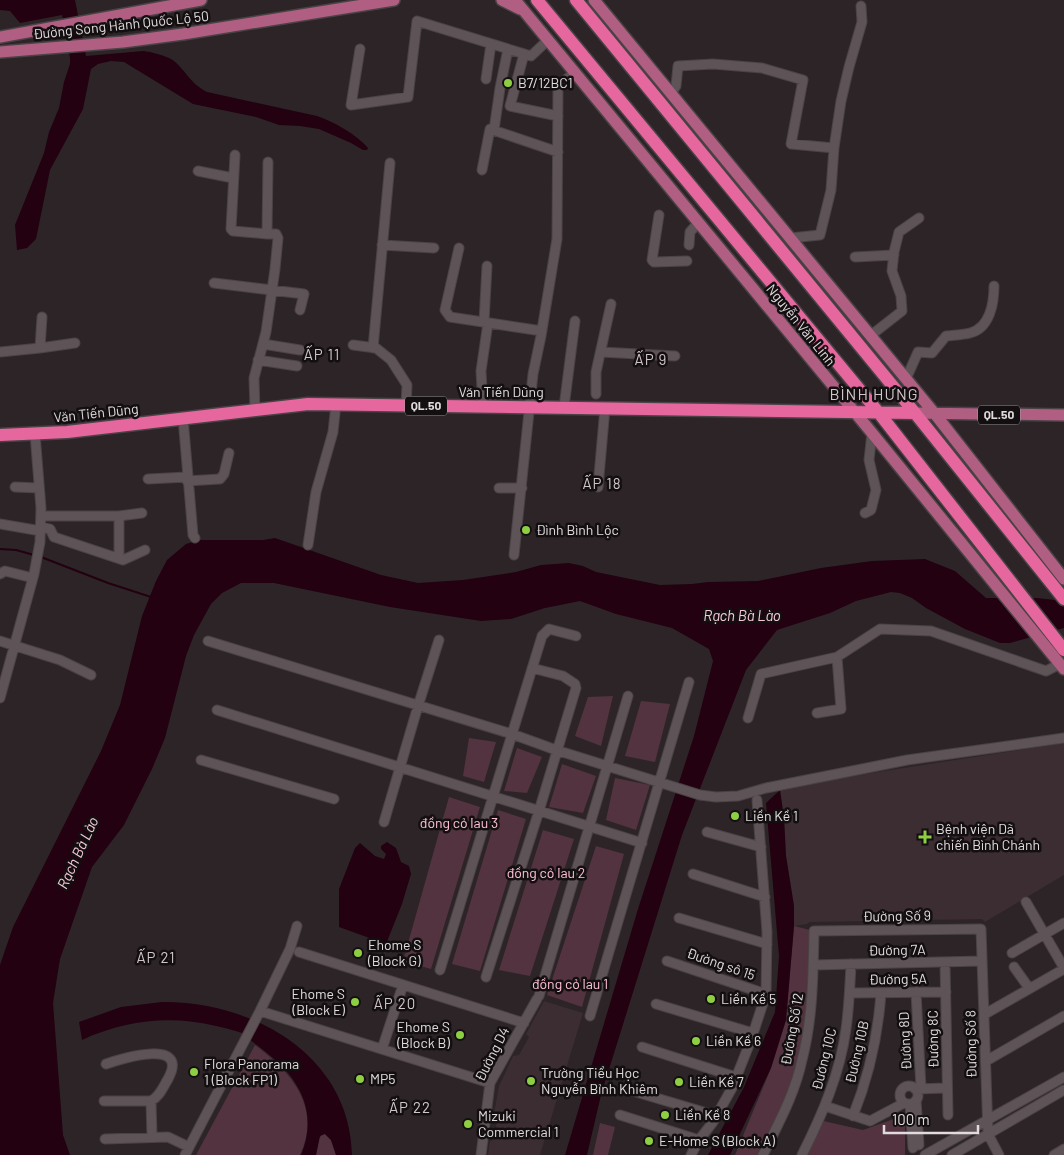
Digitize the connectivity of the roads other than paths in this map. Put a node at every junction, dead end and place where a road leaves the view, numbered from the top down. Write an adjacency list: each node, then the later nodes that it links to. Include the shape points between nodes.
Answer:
1 (202, 0): 10 (main road, Đường Song Hành Quốc Lộ 50)
2 (394, 0): 15 (main road, Đường Song Hành Quốc Lộ 50, via 193,33)
3 (502, 0): 9 (main road)
4 (514, 0): 9 (main road, Nguyễn Văn Linh)
5 (536, 0): 74 (highway, Nguyễn Văn Linh)
6 (576, 0): 75 (highway)
7 (594, 0): 19 (main road)
8 (861, 6): 22 (street, via 862,22 845,84)
9 (524, 12): 11 (main road, Nguyễn Văn Linh)
10 (0, 37)
11 (548, 40): 16 (street, via 531,56); 17 (main road, Nguyễn Văn Linh)
12 (491, 44): 13 (street, via 417,21 408,97 351,105); 14 (street); 18 (street)
13 (360, 49)
14 (508, 49): 16 (street); 21 (street)
15 (0, 52)
16 (524, 54): 20 (street, via 510,106)
17 (575, 73): 20 (street, via 558,85); 32 (main road, Nguyễn Văn Linh)
18 (486, 79)
19 (671, 93): 22 (street, via 676,86 678,66 714,64 762,68 803,80 791,144); 34 (main road)
20 (558, 116): 23 (street)
21 (494, 130): 23 (street); 27 (street, via 490,129)
22 (834, 148): 34 (street, via 831,190 820,235)
23 (558, 152): 51 (street, via 557,239)
24 (235, 155): 29 (street)
25 (268, 162): 33 (street)
26 (390, 163): 35 (street)
27 (482, 170)
28 (198, 171): 29 (street)
29 (233, 178): 33 (street, via 231,229)
30 (659, 215): 41 (street, via 652,260)
31 (919, 218): 39 (street, via 899,232)
32 (698, 223): 36 (street, via 690,232); 73 (main road, Nguyễn Văn Linh)
33 (267, 234): 45 (street, via 276,234 278,238)
34 (790, 238): 52 (main road)
35 (382, 245): 37 (street); 57 (street)
36 (689, 245)
37 (434, 248)
38 (459, 248): 50 (street, via 446,310 450,317)
39 (894, 255): 40 (street); 52 (street, via 892,271 901,296 902,312)
40 (855, 257)
41 (687, 261)
42 (487, 266): 50 (street)
43 (214, 283): 45 (street)
44 (994, 286): 64 (street, via 994,302 987,320 972,333 946,336 932,353 918,352)
45 (271, 290): 47 (street, via 304,294); 54 (street)
46 (611, 304): 60 (street)
47 (300, 310)
48 (42, 317): 56 (street)
49 (575, 321): 69 (street)
50 (486, 323): 51 (street); 68 (street)
51 (542, 331): 70 (street)
52 (870, 336): 64 (main road)
53 (76, 343): 56 (street)
54 (263, 344): 58 (street); 62 (street)
55 (354, 345): 57 (street)
56 (40, 348): 59 (street)
57 (374, 348): 67 (street, via 391,360 407,385)
58 (300, 350)
59 (0, 352)
60 (601, 352): 61 (street); 65 (street, via 596,372)
61 (675, 356)
62 (258, 360): 63 (street); 72 (street, via 254,378)
63 (297, 366)
64 (906, 378): 76 (main road)
65 (596, 394)
66 (336, 404): 67 (highway, Văn Tiến Dũng / QL.50); 72 (highway, Văn Tiến Dũng / QL.50); 97 (street, via 333,432 316,492)
67 (406, 406): 68 (highway, Văn Tiến Dũng / QL.50)
68 (482, 407): 70 (highway, Văn Tiến Dũng / QL.50)
69 (564, 407): 70 (highway, Văn Tiến Dũng / QL.50); 71 (highway, Văn Tiến Dũng / QL.50)
70 (528, 408): 89 (street)
71 (605, 408): 73 (highway, Văn Tiến Dũng / QL.50); 86 (street)
72 (255, 410): 78 (highway, Văn Tiến Dũng / QL.50)
73 (853, 412): 74 (highway, QL.50); 79 (main road, Nguyễn Văn Linh)
74 (879, 413): 75 (highway, QL.50); 110 (highway, Nguyễn Văn Linh, via 1013,586)
75 (915, 414): 76 (main road, QL.50); 101 (highway)
76 (935, 414): 77 (main road, QL.50); 101 (main road)
77 (1064, 415)
78 (183, 418): 80 (highway, Văn Tiến Dũng / QL.50); 84 (street)
79 (872, 433): 91 (street, via 869,460 876,490 871,510); 110 (main road, Nguyễn Văn Linh, via 1003,594)
80 (35, 434): 81 (highway, Văn Tiến Dũng / QL.50); 87 (street)
81 (0, 436)
82 (229, 453): 84 (street, via 220,479)
83 (148, 479): 84 (street)
84 (187, 479): 96 (street)
85 (15, 487): 87 (street)
86 (598, 487)
87 (39, 488): 92 (street)
88 (499, 488): 89 (street)
89 (522, 488): 99 (street)
90 (142, 513): 93 (street)
91 (865, 513)
92 (41, 516): 93 (street); 95 (street)
93 (119, 516): 100 (street)
94 (0, 524): 95 (street)
95 (41, 529): 100 (street, via 50,530 54,537); 103 (street)
96 (195, 538)
97 (308, 545)
98 (145, 550): 100 (street, via 123,560)
99 (514, 555)
100 (119, 558)
101 (1042, 562): 104 (main road); 105 (highway)
102 (0, 574): 103 (street, via 5,571)
103 (34, 576): 111 (street)
104 (1064, 579)
105 (1060, 594)
106 (576, 636): 115 (street, via 549,629 542,636)
107 (440, 640): 120 (street)
108 (0, 641): 111 (street)
109 (208, 641): 120 (street)
110 (1051, 642): 112 (highway, Nguyễn Văn Linh); 114 (main road, Nguyễn Văn Linh)
111 (14, 646): 116 (street, via 60,660); 119 (street)
112 (1064, 650)
113 (837, 657): 114 (street, via 880,629 931,631 1046,672); 122 (street, via 842,709); 123 (street, via 761,674)
114 (1062, 666)
115 (532, 668): 124 (street); 126 (street, via 564,676 575,684)
116 (91, 675)
117 (689, 682): 130 (street)
118 (628, 696): 128 (street, Đường D4)
119 (0, 698)
120 (418, 706): 124 (street); 129 (street)
121 (217, 710): 129 (street)
122 (817, 713)
123 (748, 718)
124 (512, 734): 126 (street); 131 (street)
125 (1064, 738): 130 (street, via 907,760 738,796 716,798 700,795)
126 (556, 750): 128 (street); 134 (street)
127 (201, 760): 132 (street)
128 (606, 766): 130 (street); 136 (street, Đường D4)
129 (400, 767): 131 (street); 135 (street)
130 (660, 781): 138 (street)
131 (493, 796): 134 (street); 159 (street)
132 (334, 799)
133 (757, 800): 139 (street)
134 (539, 811): 136 (street); 160 (street)
135 (384, 822)
136 (590, 827): 138 (street); 173 (street, Đường D4, via 538,998)
137 (707, 832): 139 (street)
138 (642, 843): 171 (street)
139 (761, 847): 141 (street)
140 (693, 874): 141 (street)
141 (765, 898): 149 (street)
142 (1026, 902): 148 (street)
143 (680, 918): 149 (street)
144 (1064, 923): 148 (street)
145 (297, 926): 169 (street, via 290,949)
146 (981, 929): 147 (street, Đường Số 9); 153 (street, Đường Số 8)
147 (814, 931): 156 (street, Đường Số 12)
148 (1045, 934): 151 (street); 158 (street)
149 (767, 944): 167 (street)
150 (299, 952): 161 (street)
151 (1012, 953)
152 (667, 961): 167 (street, Đường sô 15)
153 (982, 961): 154 (street, Đường 7A); 170 (street, Đường Số 8)
154 (945, 962): 155 (street, Đường 7A); 164 (street, Đường 8C)
155 (851, 964): 156 (street, Đường 7A); 165 (street, Đường 10C)
156 (813, 965): 205 (street, Đường Số 12, via 811,1008 802,1061 787,1105)
157 (1014, 966): 162 (street)
158 (1064, 969): 162 (street)
159 (440, 970)
160 (486, 977)
161 (403, 985): 173 (street); 176 (street)
162 (1029, 988): 170 (street)
163 (916, 992): 164 (street, Đường 5A); 166 (street, Đường 5A); 182 (street, Đường 8D)
164 (946, 992): 183 (street, Đường 8C)
165 (850, 993): 166 (street, Đường 5A); 189 (street, Đường 10C, via 844,1041)
166 (881, 993): 193 (street, Đường 10B, via 874,1052)
167 (766, 994): 174 (street)
168 (656, 1004): 174 (street)
169 (260, 1011): 176 (street); 201 (street)
170 (985, 1014): 177 (street, Đường Số 8)
171 (590, 1016)
172 (1064, 1016): 177 (street)
173 (524, 1023): 181 (street, Đường D4)
174 (754, 1033): 179 (street)
175 (642, 1047): 179 (street)
176 (382, 1049): 181 (street)
177 (986, 1061): 194 (street, Đường Số 8)
178 (106, 1064): 186 (street, via 140,1055 158,1053 167,1056 172,1063 171,1072 158,1095)
179 (736, 1077): 192 (street)
180 (1064, 1077): 194 (street)
181 (490, 1083): 203 (street, Đường D4)
182 (918, 1088): 183 (street); 188 (street, via 918,1094); 188 (street, via 902,1089 900,1098)
183 (947, 1088): 191 (street, Đường 8C)
184 (626, 1089): 192 (street)
185 (1064, 1090): 195 (street)
186 (151, 1100): 187 (street); 196 (street)
187 (104, 1101)
188 (910, 1102): 193 (street, via 870,1121); 199 (street)
189 (825, 1106): 193 (street); 206 (street, Đường 10C)
190 (620, 1115): 198 (street)
191 (948, 1115)
192 (717, 1116): 198 (street)
193 (853, 1116)
194 (987, 1120): 195 (street, Đường Số 8); 202 (street)
195 (988, 1134): 207 (street); 208 (street, Đường Số 8)
196 (152, 1138): 197 (street); 201 (street, via 168,1137)
197 (105, 1139)
198 (698, 1140): 204 (street)
199 (915, 1149): 202 (street, via 926,1146)
200 (1064, 1150): 209 (street)
201 (187, 1151)
202 (930, 1154)
203 (481, 1155)
204 (691, 1155)
205 (763, 1155)
206 (802, 1155)
207 (952, 1155)
208 (999, 1155)
209 (1055, 1155)

